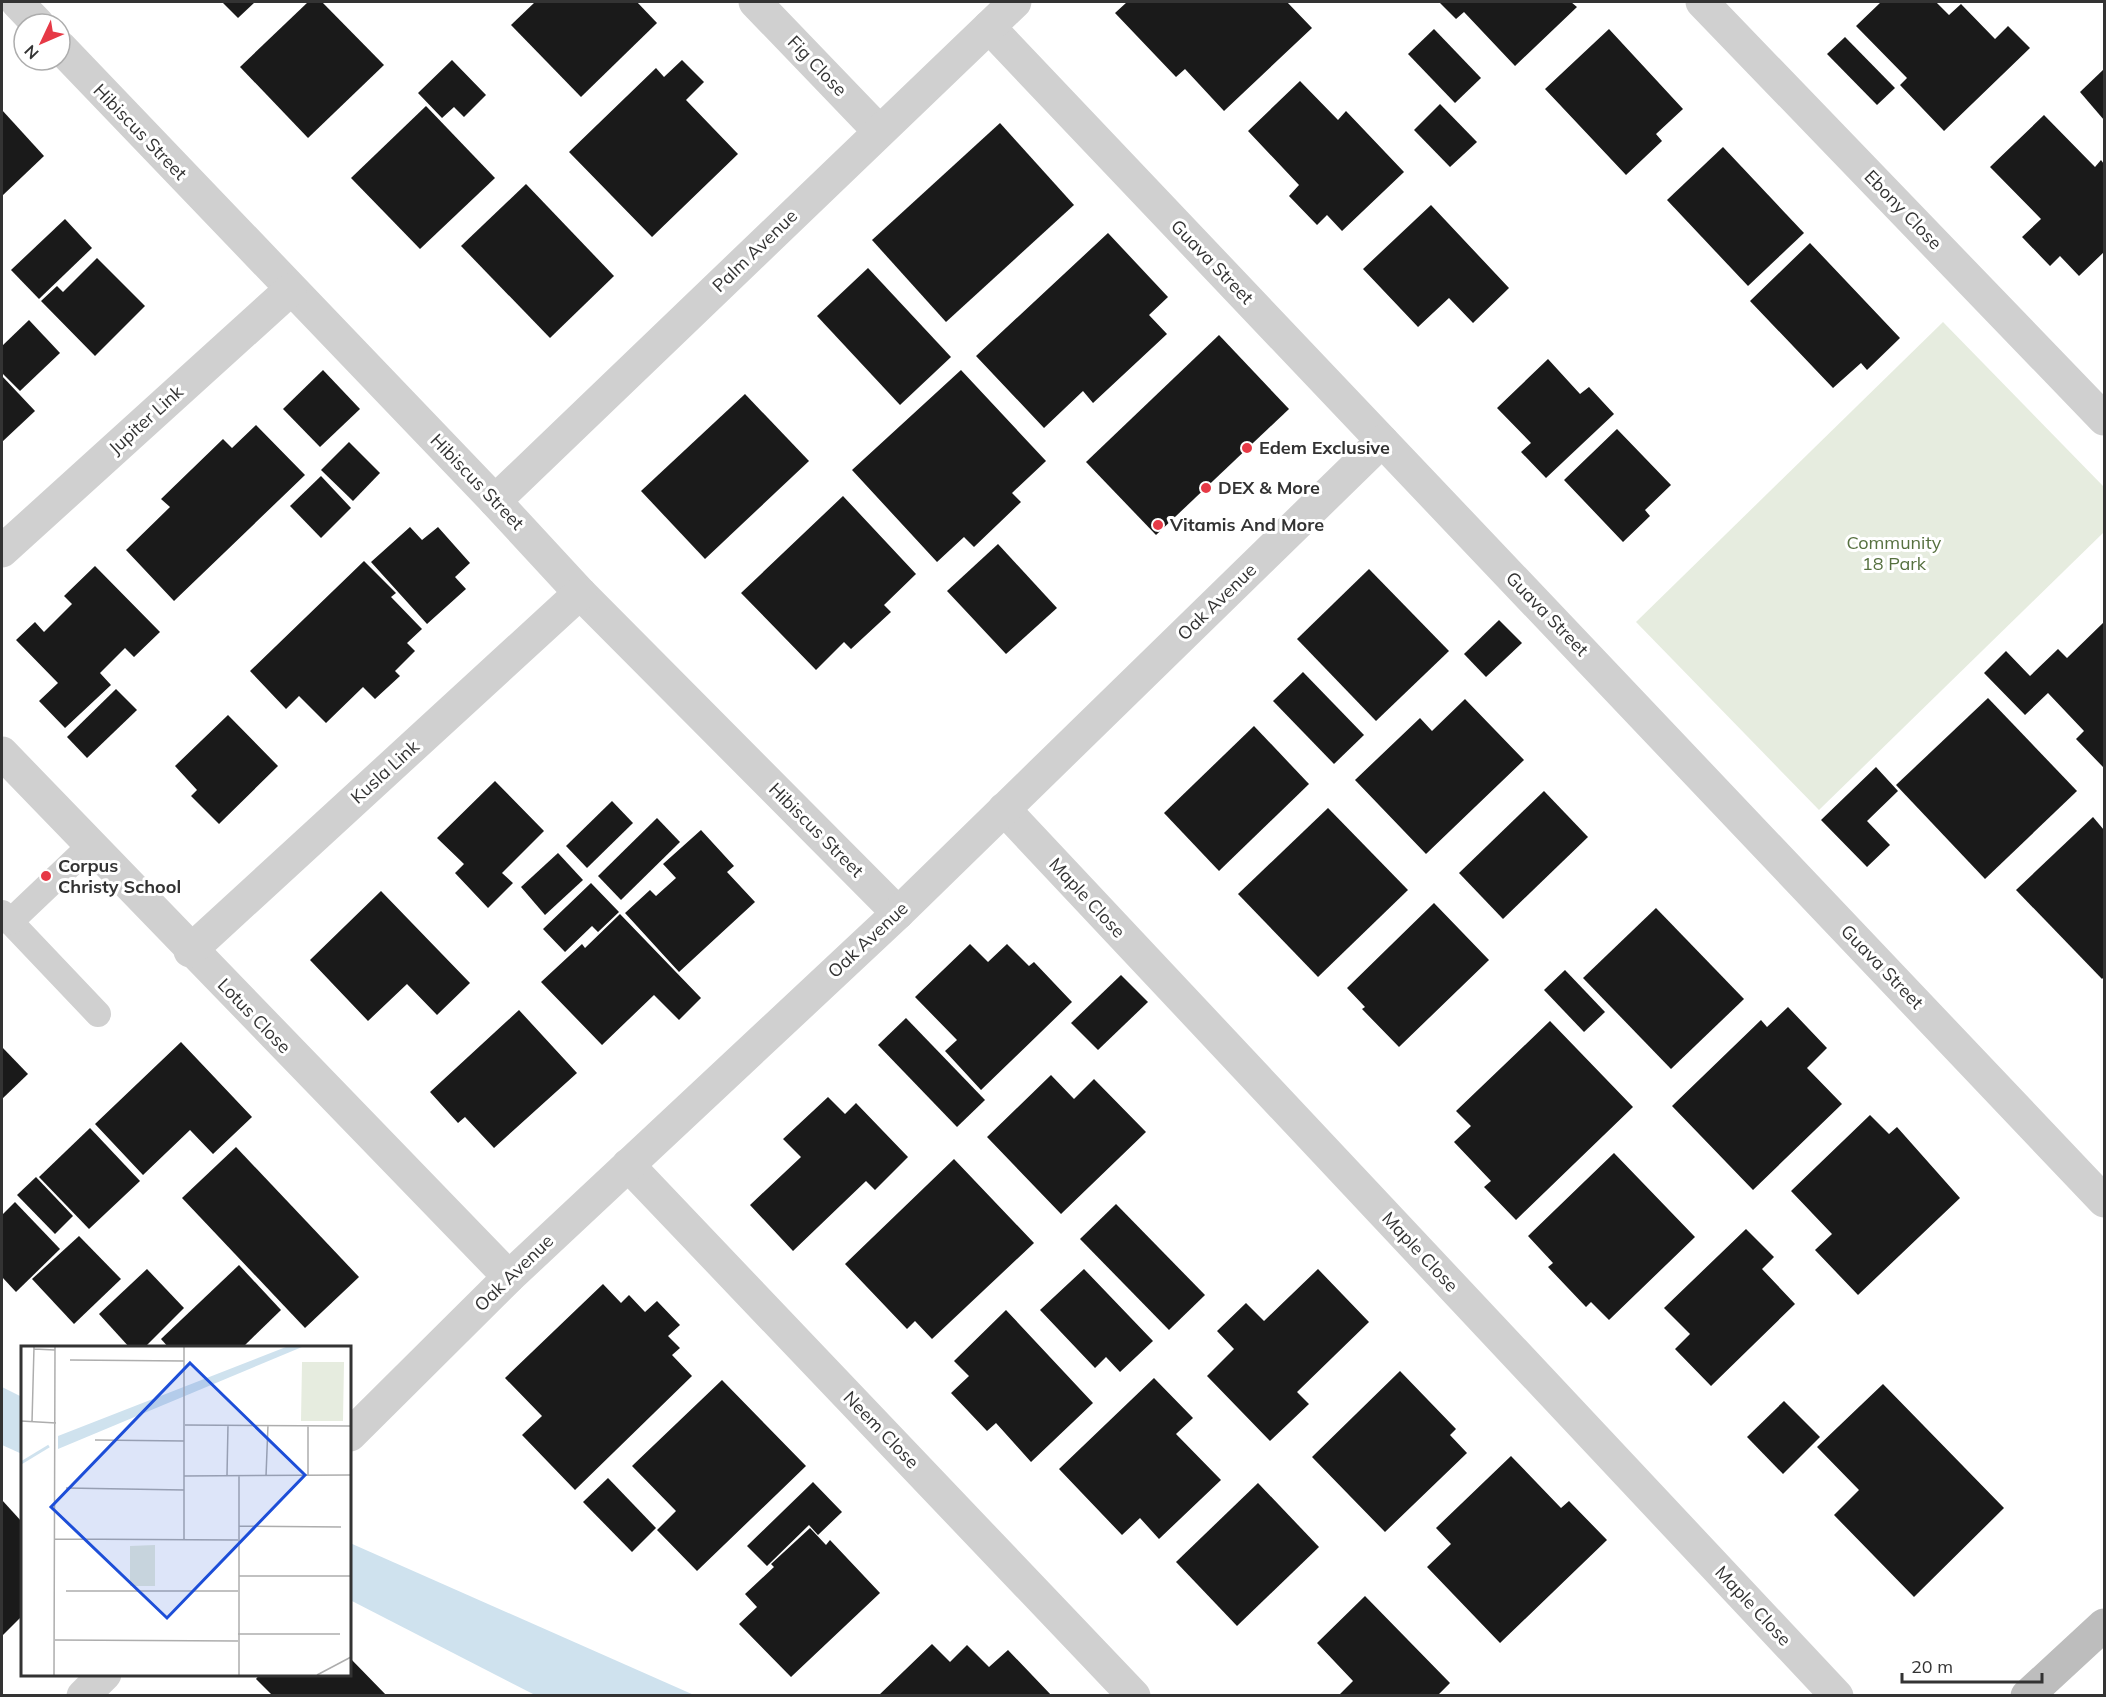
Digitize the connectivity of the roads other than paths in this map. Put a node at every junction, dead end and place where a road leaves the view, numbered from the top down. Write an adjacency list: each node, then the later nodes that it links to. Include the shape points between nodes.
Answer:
1 (755, 2): 6 (street, Fig Close)
2 (1015, 2): 4 (street, Palm Avenue)
3 (1702, 2): 8 (street, Ebony Close)
4 (989, 27): 6 (street, Palm Avenue); 9 (street, Guava Street)
5 (72, 60): 7 (street, Hibiscus Street)
6 (879, 131): 10 (street, Palm Avenue)
7 (290, 290): 10 (street, Hibiscus Street); 11 (street, Jupiter Link)
8 (2104, 419)
9 (1382, 441): 14 (street, Oak Avenue); 21 (street, Guava Street)
10 (495, 501): 12 (street, Hibiscus Street)
11 (2, 551)
12 (580, 594): 16 (street, Hibiscus Street); 18 (street, Kusla Link)
13 (2, 753): 15 (street, Lotus Close)
14 (1004, 809): 16 (street, Oak Avenue); 28 (street, Maple Close)
15 (90, 846): 17 (lane); 18 (street, Lotus Close)
16 (898, 913): 20 (street, Oak Avenue)
17 (6, 917): 19 (lane)
18 (190, 951): 22 (street, Lotus Close)
19 (98, 1014)
20 (628, 1165): 22 (street, Oak Avenue); 27 (street, Neem Close)
21 (2104, 1202)
22 (509, 1277): 23 (street, Oak Avenue)
23 (351, 1434)
24 (2104, 1624): 29 (main road)
25 (103, 1676): 26 (street)
26 (83, 1695)
27 (1134, 1695)
28 (1837, 1695)
29 (2027, 1695)

